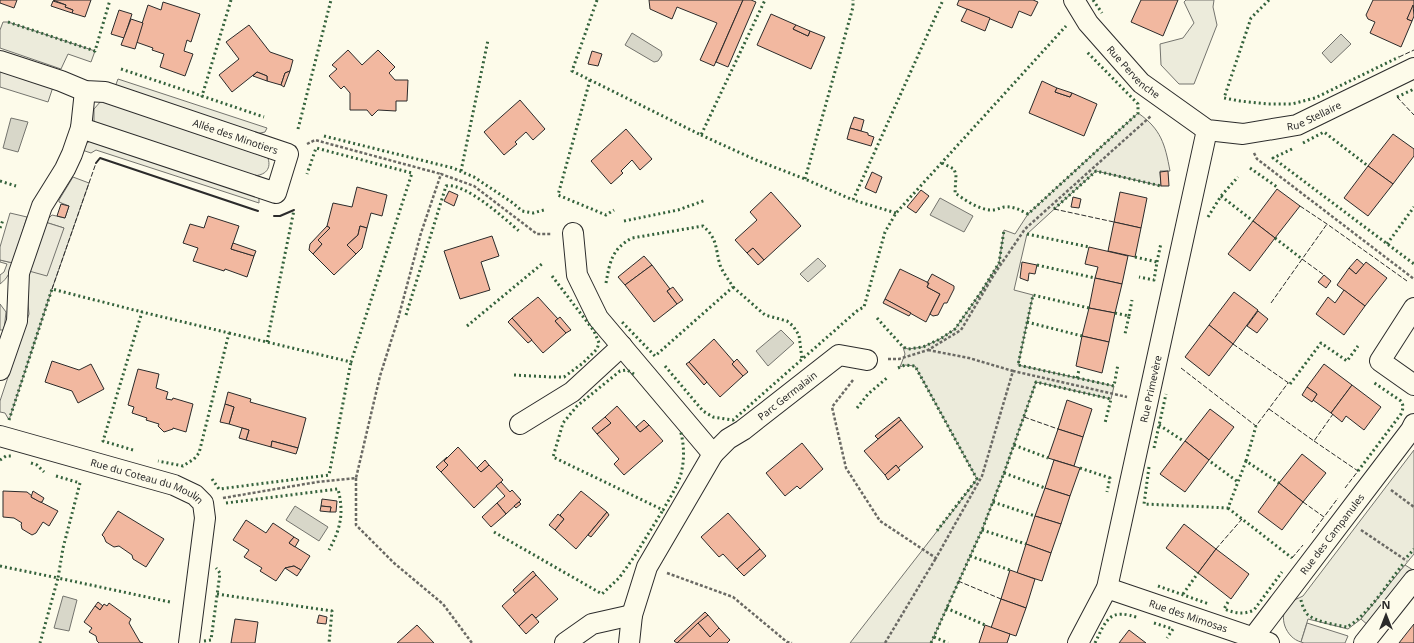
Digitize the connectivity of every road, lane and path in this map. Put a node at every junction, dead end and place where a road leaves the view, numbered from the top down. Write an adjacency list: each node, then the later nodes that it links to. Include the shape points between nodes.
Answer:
1 (1074, 0): 5 (street, Rue Pervenche, via 1088,23 1141,83)
2 (0, 61): 4 (street, Allée des Minotiers)
3 (1414, 68): 8 (street, Rue Stellaire, via 1296,125)
4 (85, 91): 6 (street); 9 (street, Allée des Minotiers, via 105,92)
5 (1173, 106): 7 (street, Rue Pervenche); 16 (path, via 1148,118 1025,229 961,330)
6 (81, 128): 9 (street, Allée des Minotiers, via 276,193); 13 (street, via 65,169 42,206)
7 (1207, 130): 8 (street, Rue Stellaire); 21 (street, Rue Primevère)
8 (1243, 134): 12 (path, via 1257,159)
9 (288, 154): 10 (path, via 315,140)
10 (441, 174): 11 (path, via 474,186 536,234); 26 (path, via 421,233 380,376)
11 (573, 233): 15 (street, via 577,276 598,318)
12 (1414, 279)
13 (9, 297): 18 (street, via 17,321)
14 (1414, 308): 20 (street, via 1380,361)
15 (622, 346): 22 (street, via 572,392); 25 (street)
16 (928, 350): 17 (path, via 899,359); 19 (path, via 970,358)
17 (867, 360): 25 (street, Parc Germalain, via 839,355 728,439); 31 (path, via 832,408 846,468 880,521)
18 (0, 370)
19 (1013, 371): 21 (path); 31 (path, via 982,476)
20 (1414, 384)
21 (1147, 402): 34 (street, Rue Primevère)
22 (520, 424)
23 (1414, 424): 36 (street, Rue des Campanules)
24 (0, 436): 28 (street, Rue du Coteau du Moulin, via 174,485 195,495)
25 (713, 454): 32 (street, Parc Germalain)
26 (356, 478): 28 (path, via 317,482); 38 (path, via 356,525 394,563 443,604)
27 (1390, 490): 29 (path)
28 (203, 503): 37 (street, Rue du Coteau du Moulin, via 205,518)
29 (1414, 507)
30 (1360, 529): 33 (path)
31 (936, 558): 42 (path)
32 (647, 567): 35 (street, Parc Germalain); 41 (path, via 734,597 787,642)
33 (1411, 571): 44 (street)
34 (1107, 588): 36 (street, Rue des Mimosas); 43 (street, Rue Primevère)
35 (632, 615): 39 (street, via 592,624); 40 (street, Parc Germalain)
36 (1257, 641)
37 (189, 643)
38 (472, 643)
39 (565, 643)
40 (629, 643)
41 (792, 643)
42 (885, 643)
43 (1078, 643)
44 (1364, 643)

